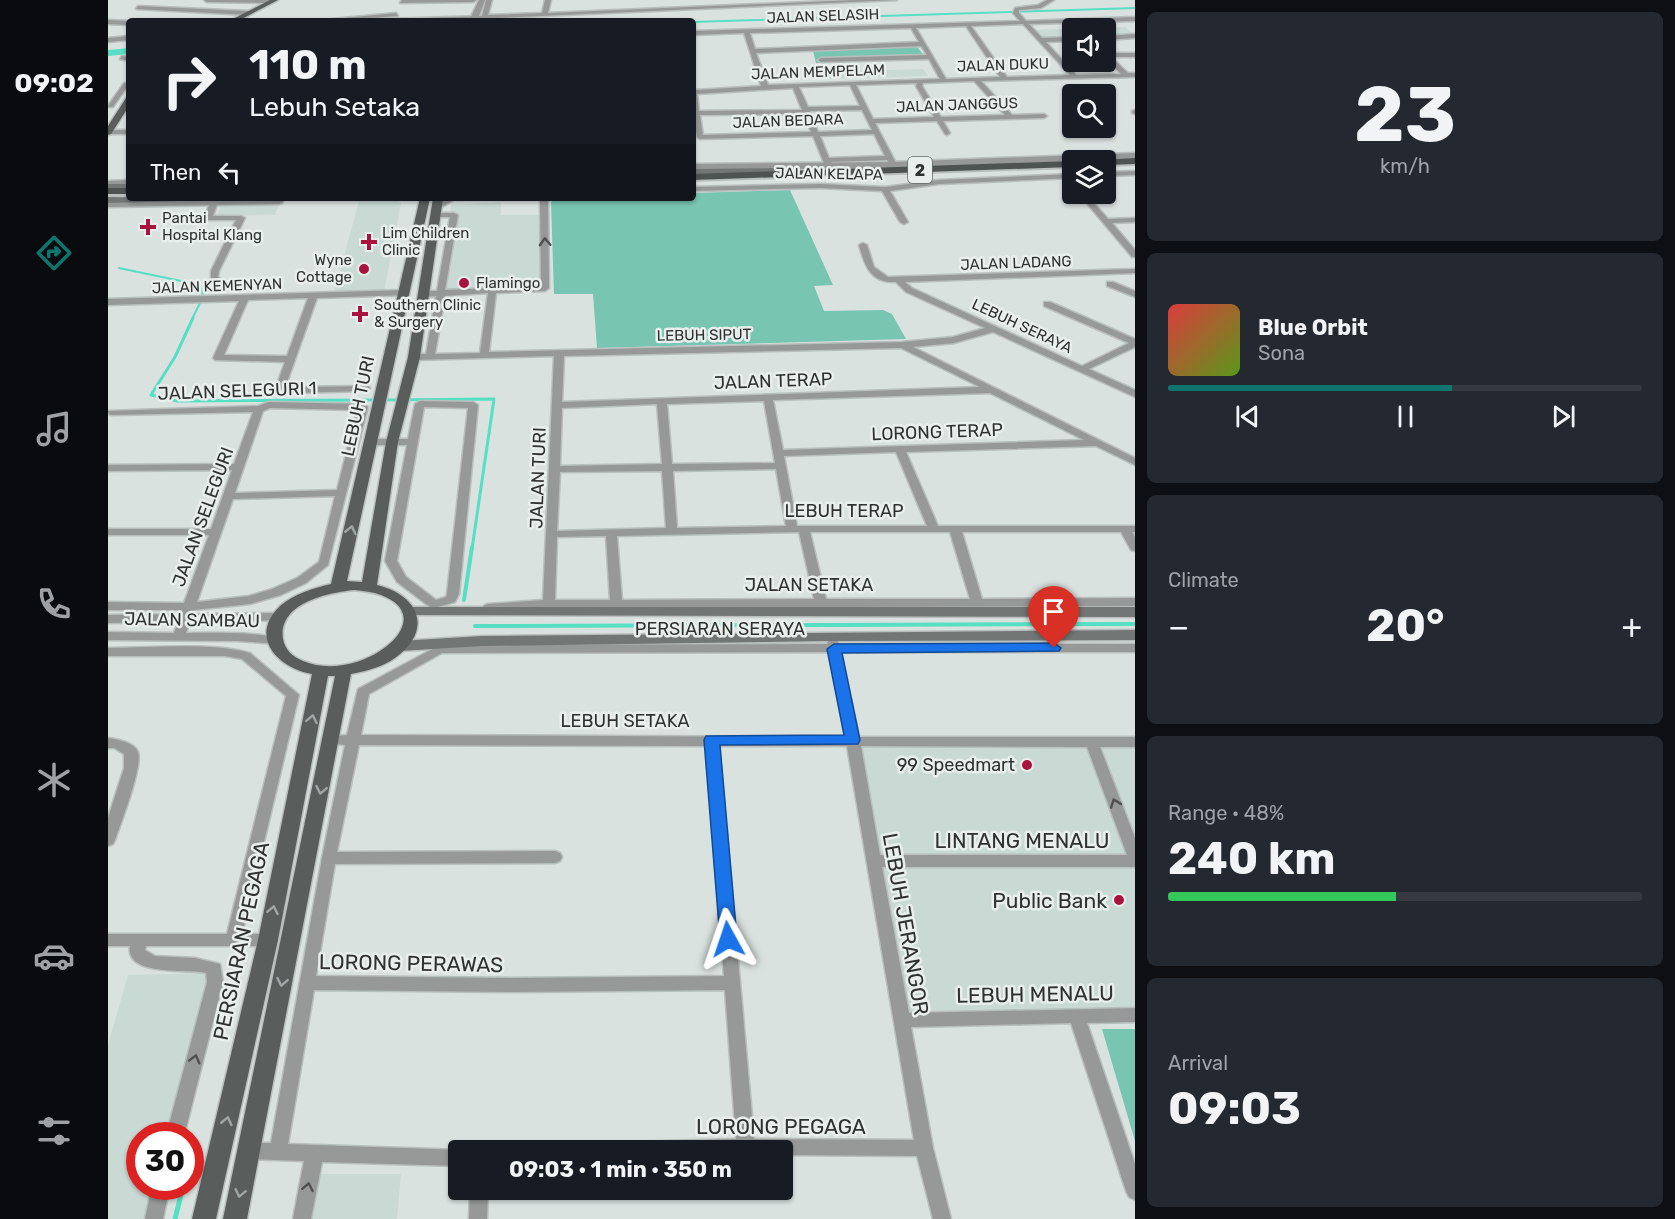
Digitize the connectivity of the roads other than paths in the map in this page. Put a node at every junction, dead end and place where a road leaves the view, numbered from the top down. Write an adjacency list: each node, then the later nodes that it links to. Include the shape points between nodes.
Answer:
1 (207, 0): 9 (street)
2 (473, 0): 10 (street)
3 (482, 0): 20 (street)
4 (489, 0): 17 (street)
5 (548, 0): 16 (street)
6 (664, 0): 14 (street)
7 (892, 0): 11 (street)
8 (1051, 0): 27 (street, via 1039,7 1016,11)
9 (273, 1): 15 (main road)
10 (402, 1): 19 (street)
11 (803, 2): 12 (street)
12 (745, 3): 14 (street)
13 (138, 8): 15 (street)
14 (668, 9): 16 (street)
15 (248, 13): 18 (main road)
16 (545, 13): 17 (street)
17 (485, 16): 21 (street)
18 (239, 18)
19 (394, 18)
20 (474, 18)
21 (478, 18)
22 (1135, 18): 23 (street, JALAN SELASIH)
23 (1116, 19): 34 (street)
24 (817, 20): 31 (street)
25 (1062, 20): 27 (street, JALAN SELASIH)
26 (108, 22): 28 (street)
27 (1025, 22): 29 (street, JALAN SELASIH); 39 (street)
28 (126, 23)
29 (967, 24): 30 (street, JALAN SELASIH); 54 (street)
30 (912, 26): 31 (street, JALAN SELASIH); 40 (street)
31 (825, 28): 32 (street, JALAN SELASIH)
32 (746, 31): 33 (street, JALAN SELASIH); 42 (street)
33 (696, 33)
34 (1135, 36): 35 (street)
35 (1116, 37)
36 (126, 39): 38 (street)
37 (1062, 39): 39 (street)
38 (108, 40)
39 (1041, 40): 47 (street)
40 (923, 44): 41 (street); 46 (street)
41 (819, 48): 42 (street); 48 (street)
42 (753, 51): 61 (street)
43 (1116, 55): 44 (street)
44 (1135, 55)
45 (1062, 56): 47 (street)
46 (930, 57): 48 (street); 55 (street)
47 (1056, 57): 51 (street)
48 (821, 60): 53 (street)
49 (1116, 65): 52 (street)
50 (1135, 75): 52 (street, JALAN DUKU)
51 (1074, 76): 52 (street, JALAN DUKU); 54 (street, JALAN DUKU)
52 (1127, 76)
53 (826, 78): 58 (street, JALAN MEMPELAM); 60 (street, JALAN MEMPELAM)
54 (1005, 79): 56 (street, JALAN DUKU)
55 (944, 80): 56 (street, JALAN DUKU); 57 (street, JALAN MEMPELAM)
56 (976, 80): 71 (street)
57 (921, 81): 58 (street, JALAN MEMPELAM); 72 (street, via 919,86)
58 (852, 83): 67 (street)
59 (126, 84): 64 (street)
60 (795, 85): 61 (street, JALAN MEMPELAM); 68 (street)
61 (765, 87): 62 (street, JALAN MEMPELAM)
62 (696, 91)
63 (126, 103): 64 (street)
64 (110, 106)
65 (126, 106): 74 (main road)
66 (696, 108): 69 (street)
67 (864, 108): 68 (street); 73 (street)
68 (806, 111): 69 (street); 77 (street)
69 (697, 113): 77 (street, JALAN BEDARA, via 700,137)
70 (1044, 116): 71 (street, JALAN JANGGUS)
71 (1010, 117): 72 (street, JALAN JANGGUS)
72 (939, 118): 73 (street, JALAN JANGGUS); 78 (street)
73 (871, 121): 76 (street)
74 (108, 132): 75 (street)
75 (126, 132)
76 (876, 132): 77 (street, JALAN BEDARA); 81 (street)
77 (816, 133): 83 (street)
78 (947, 133)
79 (1135, 156): 81 (street)
80 (1135, 161): 82 (highway)
81 (891, 162): 83 (street)
82 (1116, 162)
83 (828, 163): 85 (street)
84 (1062, 164): 88 (highway, 2)
85 (696, 167)
86 (1135, 167): 87 (highway)
87 (1116, 168)
88 (924, 170): 89 (main road); 95 (highway, 2)
89 (696, 172)
90 (1135, 173): 91 (street)
91 (1116, 174)
92 (944, 175): 93 (highway, 2); 95 (highway, 2); 97 (highway)
93 (1062, 176)
94 (1062, 176): 100 (street, JALAN KELAPA, via 939,182)
95 (768, 177): 96 (highway, 2)
96 (696, 183)
97 (696, 183)
98 (696, 183): 100 (street, JALAN KELAPA)
99 (126, 188): 101 (highway)
100 (885, 189): 113 (street)
101 (108, 194): 102 (highway); 103 (street)
102 (126, 196)
103 (126, 197)
104 (149, 201): 108 (street)
105 (279, 201): 108 (street)
106 (422, 201): 124 (main road, LEBUH TURI)
107 (544, 201): 120 (street, one-way to 107, via 540,290 546,286)
108 (214, 202): 118 (street, via 208,218 241,218 215,271 214,278)
109 (438, 203): 121 (main road); 122 (street, via 454,215)
110 (1091, 204): 112 (street)
111 (1135, 220): 112 (street)
112 (1106, 221): 115 (street)
113 (904, 222)
114 (863, 245): 117 (street, LEBUH SERAYA, via 870,268 886,280)
115 (1135, 255)
116 (1135, 272): 117 (street, JALAN LADANG)
117 (899, 281): 130 (street, LEBUH SERAYA, via 909,290)
118 (224, 284)
119 (1110, 284): 123 (street)
120 (492, 292): 122 (street); 134 (street)
121 (425, 294): 122 (street); 129 (main road)
122 (441, 294): 136 (street)
123 (1135, 294)
124 (404, 295): 125 (street, JALAN KEMENYAN); 129 (main road, via 418,302); 148 (main road, LEBUH TURI)
125 (313, 297): 126 (street, JALAN KEMENYAN); 137 (street)
126 (244, 299): 127 (street, JALAN KEMENYAN); 137 (street, via 218,358)
127 (108, 302)
128 (1047, 304): 131 (street)
129 (421, 314): 135 (main road)
130 (993, 329): 132 (street, LEBUH SIPUT, via 954,340); 138 (street, LEBUH SERAYA)
131 (1135, 343): 138 (street)
132 (902, 345): 133 (street, LEBUH SIPUT); 140 (street)
133 (559, 353): 134 (street, LEBUH SIPUT); 144 (street, JALAN TURI)
134 (484, 355): 136 (street, LEBUH SIPUT)
135 (414, 357): 136 (street, LEBUH SIPUT); 149 (main road)
136 (430, 357)
137 (291, 359): 139 (street, via 281,387 285,389)
138 (1081, 370): 141 (street, LEBUH SERAYA)
139 (365, 388)
140 (990, 390): 142 (street, JALAN TERAP); 151 (street)
141 (1135, 394)
142 (768, 398): 143 (street, JALAN TERAP); 153 (street)
143 (662, 401): 144 (street, JALAN TERAP); 158 (street)
144 (557, 405): 159 (street, JALAN TURI)
145 (363, 407): 146 (street, JALAN SELEGURI 1, via 269,405); 160 (street, LEBUH TURI)
146 (259, 409): 147 (street, JALAN SELEGURI 1); 156 (street, JALAN SELEGURI)
147 (112, 412)
148 (370, 442): 149 (street); 172 (main road, LEBUH TURI, one-way to 148)
149 (392, 442): 150 (street); 173 (main road)
150 (412, 442): 150 (street, via 391,561 401,579 434,604 444,603 453,594 473,405 420,404)
151 (1098, 443): 152 (street, LORONG TERAP); 154 (street)
152 (900, 449): 153 (street, LORONG TERAP); 163 (street)
153 (778, 453): 155 (street)
154 (1135, 462)
155 (780, 466): 158 (street); 162 (street)
156 (238, 467): 157 (street); 161 (street, JALAN SELEGURI)
157 (108, 468)
158 (667, 468): 159 (street); 168 (street)
159 (555, 469): 170 (street, JALAN TURI)
160 (341, 493): 161 (street); 179 (street, LEBUH TURI, via 324,563 312,574 256,600)
161 (227, 496): 167 (street, JALAN SELEGURI)
162 (798, 529): 163 (street, LEBUH TERAP); 168 (street, LEBUH TERAP); 175 (street)
163 (934, 529): 164 (street, LEBUH TERAP)
164 (955, 529): 165 (street, LEBUH TERAP); 176 (street)
165 (1130, 529): 171 (street)
166 (108, 532): 167 (street)
167 (216, 532): 179 (street, JALAN SELEGURI)
168 (672, 532): 169 (street, LEBUH TERAP)
169 (611, 533): 170 (street, LEBUH TERAP); 178 (street)
170 (553, 534): 177 (street, JALAN TURI)
171 (1135, 548)
172 (338, 586): 173 (main road); 184 (main road, via 304,597)
173 (369, 587): 181 (main road, via 387,592)
174 (1135, 602): 176 (street, JALAN SETAKA)
175 (821, 603): 176 (street, JALAN SETAKA); 178 (street, JALAN SETAKA)
176 (976, 603)
177 (549, 604): 178 (street, JALAN SETAKA); 182 (street, JALAN SETAKA, via 497,606)
178 (616, 604)
179 (189, 605): 180 (street, LEBUH TURI); 186 (street, JALAN SELEGURI)
180 (108, 606)
181 (410, 612): 182 (main road, PERSIARAN SERAYA); 192 (main road, via 410,629)
182 (485, 612): 183 (main road, PERSIARAN SERAYA)
183 (1135, 612)
184 (280, 617): 186 (street, JALAN SAMBAU); 190 (main road)
185 (108, 619): 186 (street, JALAN SAMBAU)
186 (185, 619): 189 (street, JALAN SELEGURI)
187 (1135, 635): 191 (main road, PERSIARAN SERAYA)
188 (108, 636): 189 (street, JALAN SAMBAU)
189 (179, 636): 190 (street, JALAN SAMBAU)
190 (275, 640): 195 (main road, via 290,661)
191 (833, 643): 192 (main road, PERSIARAN SERAYA, via 482,641); 193 (street, PERSIARAN SERAYA); 197 (street, PERSIARAN SERAYA, via 440,649 363,692); 200 (street, LEBUH JERANGOR)
192 (400, 646): 196 (main road, via 366,667)
193 (1135, 648)
194 (108, 652): 211 (street, PERSIARAN PEGAGA, via 225,652 246,656 293,695)
195 (321, 671): 196 (main road); 212 (main road, PERSIARAN PEGAGA, one-way to 195)
196 (344, 671): 198 (main road)
197 (354, 739): 198 (street, LEBUH SETAKA); 199 (street, LEBUH SETAKA); 206 (street, PERSIARAN SERAYA)
198 (331, 740): 223 (main road, one-way to 223)
199 (712, 740): 200 (street, LEBUH SETAKA); 214 (street)
200 (853, 740): 201 (street, LEBUH SETAKA); 208 (street, LEBUH JERANGOR)
201 (1092, 742): 202 (street, LEBUH SETAKA); 207 (street, one-way to 201)
202 (1135, 742)
203 (108, 743): 204 (street, via 130,752 131,760)
204 (108, 840)
205 (555, 857): 206 (street)
206 (329, 858): 213 (street, PERSIARAN SERAYA)
207 (1135, 860): 208 (street, LINTANG MENALU)
208 (873, 861): 217 (street, LEBUH JERANGOR)
209 (108, 940): 210 (street)
210 (139, 940): 211 (street); 218 (street, PERSIARAN PEGAGA, one-way to 210, via 215,982 214,969 203,964 153,964 137,953)
211 (233, 940): 212 (street)
212 (267, 940): 222 (main road, PERSIARAN PEGAGA, one-way to 212)
213 (307, 982): 214 (street, LORONG PERAWAS); 224 (street, PERSIARAN SERAYA)
214 (732, 983): 219 (street)
215 (1076, 1015): 216 (street, LEBUH MENALU); 217 (street, LEBUH MENALU); 227 (street)
216 (1135, 1015)
217 (901, 1020): 221 (street, LEBUH JERANGOR)
218 (179, 1122)
219 (745, 1140)
220 (793, 1147): 221 (street, LORONG PEGAGA)
221 (924, 1148): 235 (street, LEBUH JERANGOR)
222 (220, 1150): 223 (main road); 231 (main road, PERSIARAN PEGAGA)
223 (249, 1151): 224 (street); 232 (main road, one-way to 232)
224 (278, 1152): 225 (street)
225 (314, 1154): 226 (street); 233 (street, one-way to 225)
226 (448, 1158)
227 (1135, 1191)
228 (158, 1200): 230 (street)
229 (479, 1200): 234 (street)
230 (154, 1219)
231 (204, 1219)
232 (235, 1219)
233 (302, 1219)
234 (478, 1219)
235 (942, 1219)

